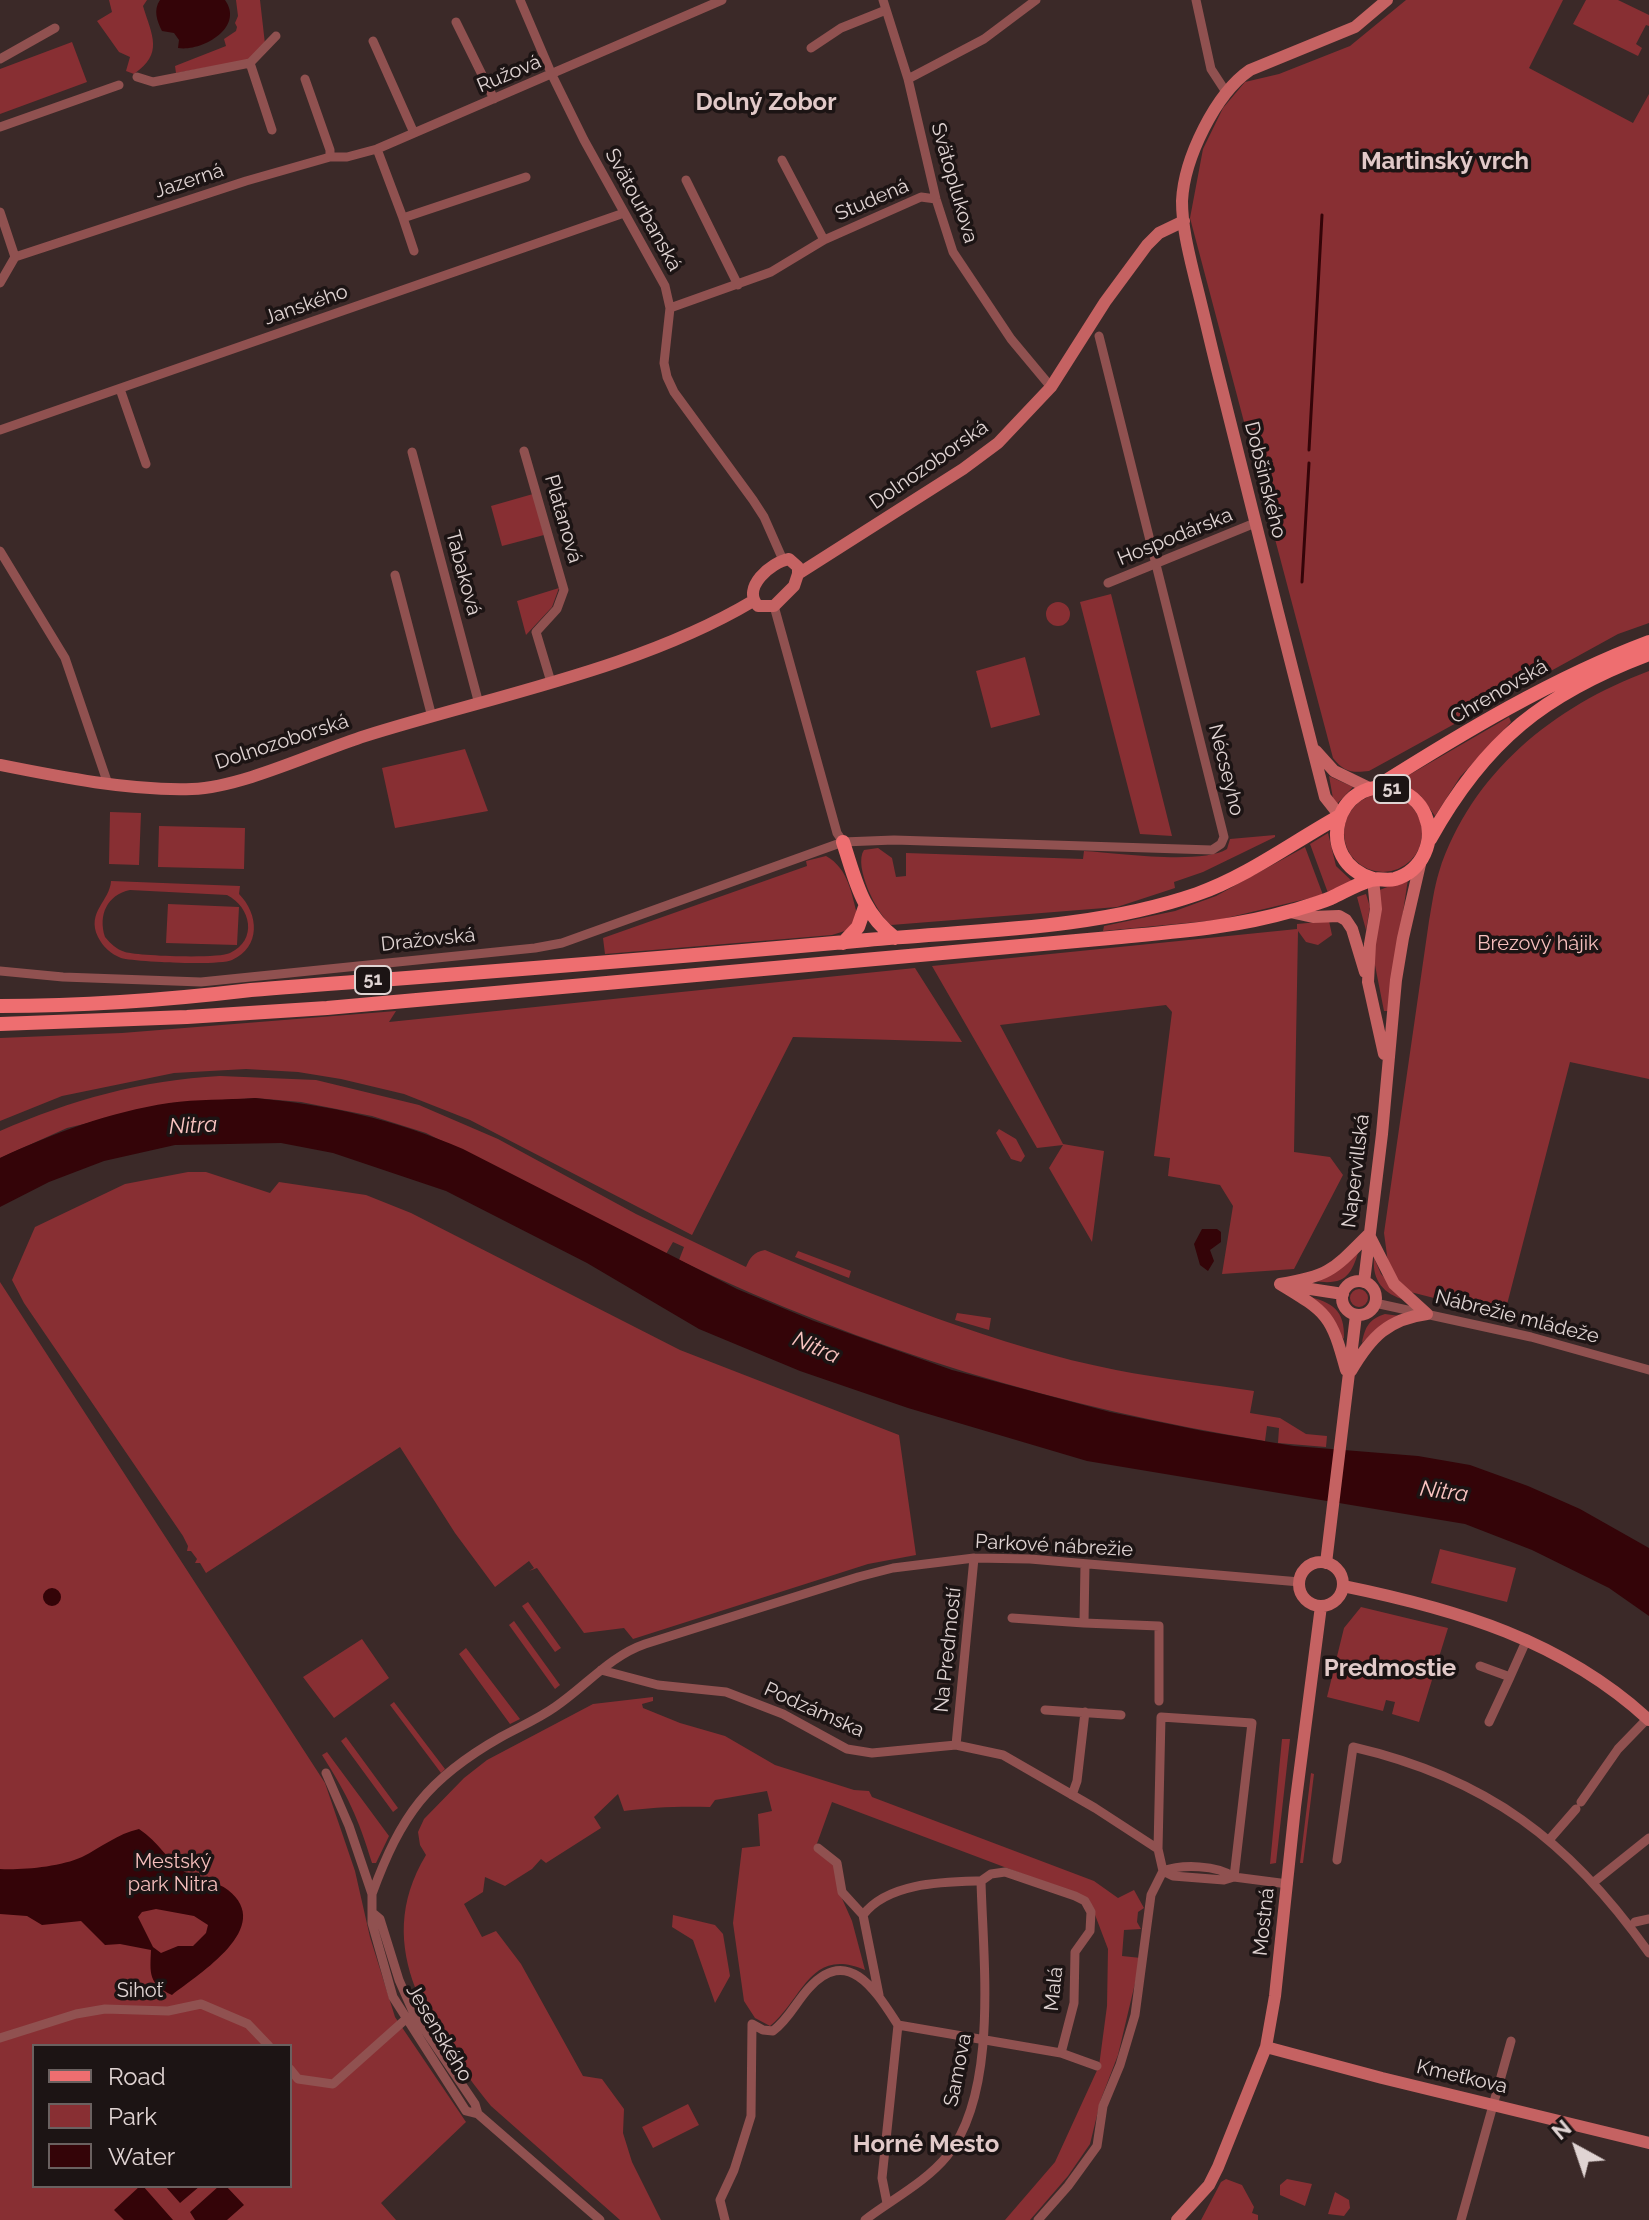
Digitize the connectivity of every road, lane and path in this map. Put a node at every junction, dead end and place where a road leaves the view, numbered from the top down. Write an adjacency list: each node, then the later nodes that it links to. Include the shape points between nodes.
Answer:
1 (520, 0): 14 (street, Svätourbanská)
2 (722, 0): 14 (street, Ružová)
3 (1036, 0): 17 (street, via 984,39)
4 (1196, 0): 19 (street, via 1211,69)
5 (1387, 0): 19 (street, via 1355,27 1250,70)
6 (884, 5): 11 (street, Svätoplukova); 17 (street, Svätoplukova)
7 (456, 22): 20 (street)
8 (55, 28): 12 (street)
9 (276, 36): 13 (street)
10 (373, 41): 23 (street)
11 (811, 48)
12 (0, 59)
13 (250, 63): 15 (street, via 153,82); 22 (street)
14 (552, 75): 20 (street, Ružová); 31 (street, Svätourbanská)
15 (137, 77)
16 (305, 79): 25 (street)
17 (908, 79): 29 (street, Svätoplukova)
18 (119, 85): 21 (street)
19 (1226, 92): 33 (street, Dobšinského, via 1214,108 1186,179)
20 (494, 99): 23 (street, Ružová)
21 (0, 127)
22 (272, 130)
23 (414, 133): 24 (street, Ružová)
24 (377, 149): 25 (street, Jazerná); 32 (street)
25 (330, 157): 36 (street, Jazerná)
26 (782, 160): 34 (street, Studená)
27 (526, 177): 32 (street)
28 (686, 180): 38 (street)
29 (936, 199): 34 (street, Studená, via 921,197); 41 (street, Svätoplukova, via 953,252 1011,339)
30 (0, 212): 36 (street)
31 (624, 213): 39 (street, Svätourbanská, via 656,267); 42 (street, Janského)
32 (403, 218): 35 (street)
33 (1184, 221): 41 (street, Dolnozoborská, via 1147,245); 47 (street, Dobšinského)
34 (824, 240): 38 (street, Studená)
35 (414, 251)
36 (15, 257): 37 (street)
37 (0, 283)
38 (738, 285): 39 (street, Studená)
39 (670, 308): 49 (street, Svätourbanská, via 667,377 758,508)
40 (1099, 336): 50 (street, Nécseyho)
41 (1051, 387): 51 (street, Dolnozoborská, via 998,443)
42 (120, 389): 43 (street, Janského); 46 (street)
43 (0, 430)
44 (524, 451): 58 (street, Platanová, via 564,590 557,609 536,632)
45 (412, 452): 59 (street, Tabaková)
46 (146, 464)
47 (1255, 523): 50 (street, Hospodárska); 61 (street, Dobšinského)
48 (0, 551): 63 (street, via 65,658)
49 (783, 560): 51 (street, via 795,563); 54 (street, via 756,585)
50 (1156, 563): 53 (street, Hospodárska); 66 (street, Nécseyho, via 1224,837 1221,844 1212,850)
51 (798, 574): 55 (street, Dolnozoborská)
52 (395, 575): 60 (street)
53 (1108, 583)
54 (753, 601): 55 (street); 58 (street, Dolnozoborská, via 643,651)
55 (774, 606): 66 (street)
56 (1649, 642): 64 (main road, Chrenovská / 51, via 1594,662)
57 (1649, 654): 67 (main road, Chrenovská, via 1569,689 1521,723 1468,780)
58 (551, 682): 59 (street, Dolnozoborská)
59 (479, 704): 60 (street, Dolnozoborská)
60 (432, 717): 63 (street, Dolnozoborská, via 222,785 192,789)
61 (1312, 747): 64 (street, via 1334,771); 65 (street, Dobšinského, via 1325,797)
62 (0, 765): 63 (street, Dolnozoborská)
63 (108, 784)
64 (1373, 789): 65 (main road, 51, via 1352,799); 67 (main road, 51, via 1398,790 1417,803 1427,820)
65 (1340, 816): 69 (main road, via 1336,837 1342,857 1357,873); 72 (main road, 51, via 1220,885 1143,910)
66 (843, 842): 70 (main road); 74 (street, Dražovská, via 562,943 535,948 201,982)
67 (1428, 842): 68 (main road)
68 (1421, 860): 69 (main road, 51, via 1400,877); 78 (street, Napervillská, via 1403,938)
69 (1373, 879): 71 (main road, 51); 75 (street, Napervillská, via 1376,909)
70 (865, 907): 72 (main road); 73 (main road, via 858,927)
71 (1289, 912): 75 (street, via 1346,920); 77 (main road, 51, via 1179,931 327,1008)
72 (895, 938): 73 (main road, 51)
73 (843, 943): 76 (main road, 51, via 154,1001)
74 (0, 971)
75 (1368, 982): 78 (street, Napervillská)
76 (0, 1006)
77 (0, 1024)
78 (1386, 1065): 79 (street, Napervillská)
79 (1369, 1234): 80 (street, Napervillská); 81 (street, via 1339,1265 1314,1279); 84 (street, via 1394,1284)
80 (1364, 1282): 82 (street, via 1350,1284); 83 (street, via 1374,1290)
81 (1280, 1284): 82 (street); 87 (street, via 1319,1309 1333,1326)
82 (1343, 1294): 85 (street, via 1346,1309)
83 (1375, 1303): 84 (street, Nábrežie mládeže); 85 (street, via 1368,1313)
84 (1427, 1314): 86 (street, Nábrežie mládeže); 87 (street, via 1406,1317 1376,1334)
85 (1356, 1315): 87 (street)
86 (1649, 1370)
87 (1348, 1377): 89 (street)
88 (974, 1558): 90 (street, Parkové nábrežie); 98 (street, Parkové nábrežie, via 870,1574 673,1634 626,1651); 106 (street, Na Predmostí)
89 (1326, 1563): 91 (street, via 1308,1567); 92 (street, via 1339,1571)
90 (1085, 1564): 91 (street, Parkové nábrežie); 95 (street)
91 (1300, 1582): 93 (street, via 1306,1600)
92 (1343, 1586): 93 (street, via 1337,1600); 96 (street, via 1459,1613)
93 (1321, 1606): 118 (street, Mostná)
94 (1012, 1618): 95 (street)
95 (1084, 1623): 100 (street, via 1159,1626)
96 (1527, 1639): 99 (street); 104 (street, via 1588,1672)
97 (1480, 1666): 99 (street)
98 (601, 1670): 106 (street, Podzámska, via 658,1685 726,1692 783,1714 847,1749 872,1753); 119 (street, via 556,1707 432,1785 398,1831)
99 (1510, 1677): 105 (street)
100 (1159, 1701)
101 (1045, 1710): 102 (street)
102 (1085, 1712): 103 (street); 108 (street)
103 (1121, 1715)
104 (1648, 1719): 110 (street, via 1618,1749)
105 (1489, 1722)
106 (956, 1745): 108 (street, Podzámska, via 1003,1755)
107 (326, 1773): 119 (street, Jesenského)
108 (1072, 1795): 112 (street, Podzámska)
109 (1649, 1838): 117 (street)
110 (1549, 1840): 113 (street, via 1511,1810 1443,1774 1353,1747); 117 (street)
111 (818, 1848): 120 (street, via 837,1863 842,1892)
112 (1158, 1849): 114 (street); 115 (street, via 1161,1717 1252,1723)
113 (1337, 1860)
114 (1163, 1871): 115 (street, via 1173,1876); 141 (street, via 1151,1895 1135,2015 1103,2106 1097,2146)
115 (1234, 1877): 118 (street)
116 (981, 1881): 120 (street, Malá, via 913,1887); 128 (street, Samova); 132 (street, Malá, via 1005,1872 1075,1896 1091,1912 1090,1931 1075,1952 1074,2003)
117 (1594, 1882): 123 (street)
118 (1288, 1884): 131 (street, Mostná)
119 (372, 1894): 125 (street, Jesenského, via 372,1923 393,1997)
120 (863, 1915): 124 (street)
121 (1649, 1919): 122 (street)
122 (1635, 1922)
123 (1649, 1953)
124 (880, 1997): 126 (street); 139 (street, via 863,1978 829,1972 773,2031 752,2024 751,2116 720,2200)
125 (409, 2016): 134 (street, via 333,2084 298,2079); 138 (street, Jesenského, via 478,2114)
126 (898, 2025): 128 (street); 137 (street, via 882,2178)
127 (0, 2038): 130 (street, Sihoť, via 105,2009 168,2011 201,2004 248,2024)
128 (985, 2040): 132 (street); 137 (street, Samova, via 964,2128 947,2156)
129 (1511, 2041): 135 (street)
130 (267, 2044)
131 (1266, 2047): 135 (street, Kmeťkova); 142 (street, Mostná, via 1209,2185)
132 (1061, 2053): 133 (street)
133 (1097, 2066)
134 (292, 2072)
135 (1495, 2105): 136 (street, Kmeťkova); 143 (street)
136 (1649, 2143)
137 (887, 2203): 140 (street, Samova)
138 (600, 2220)
139 (725, 2220)
140 (865, 2220)
141 (1038, 2220)
142 (1177, 2220)
143 (1461, 2220)

